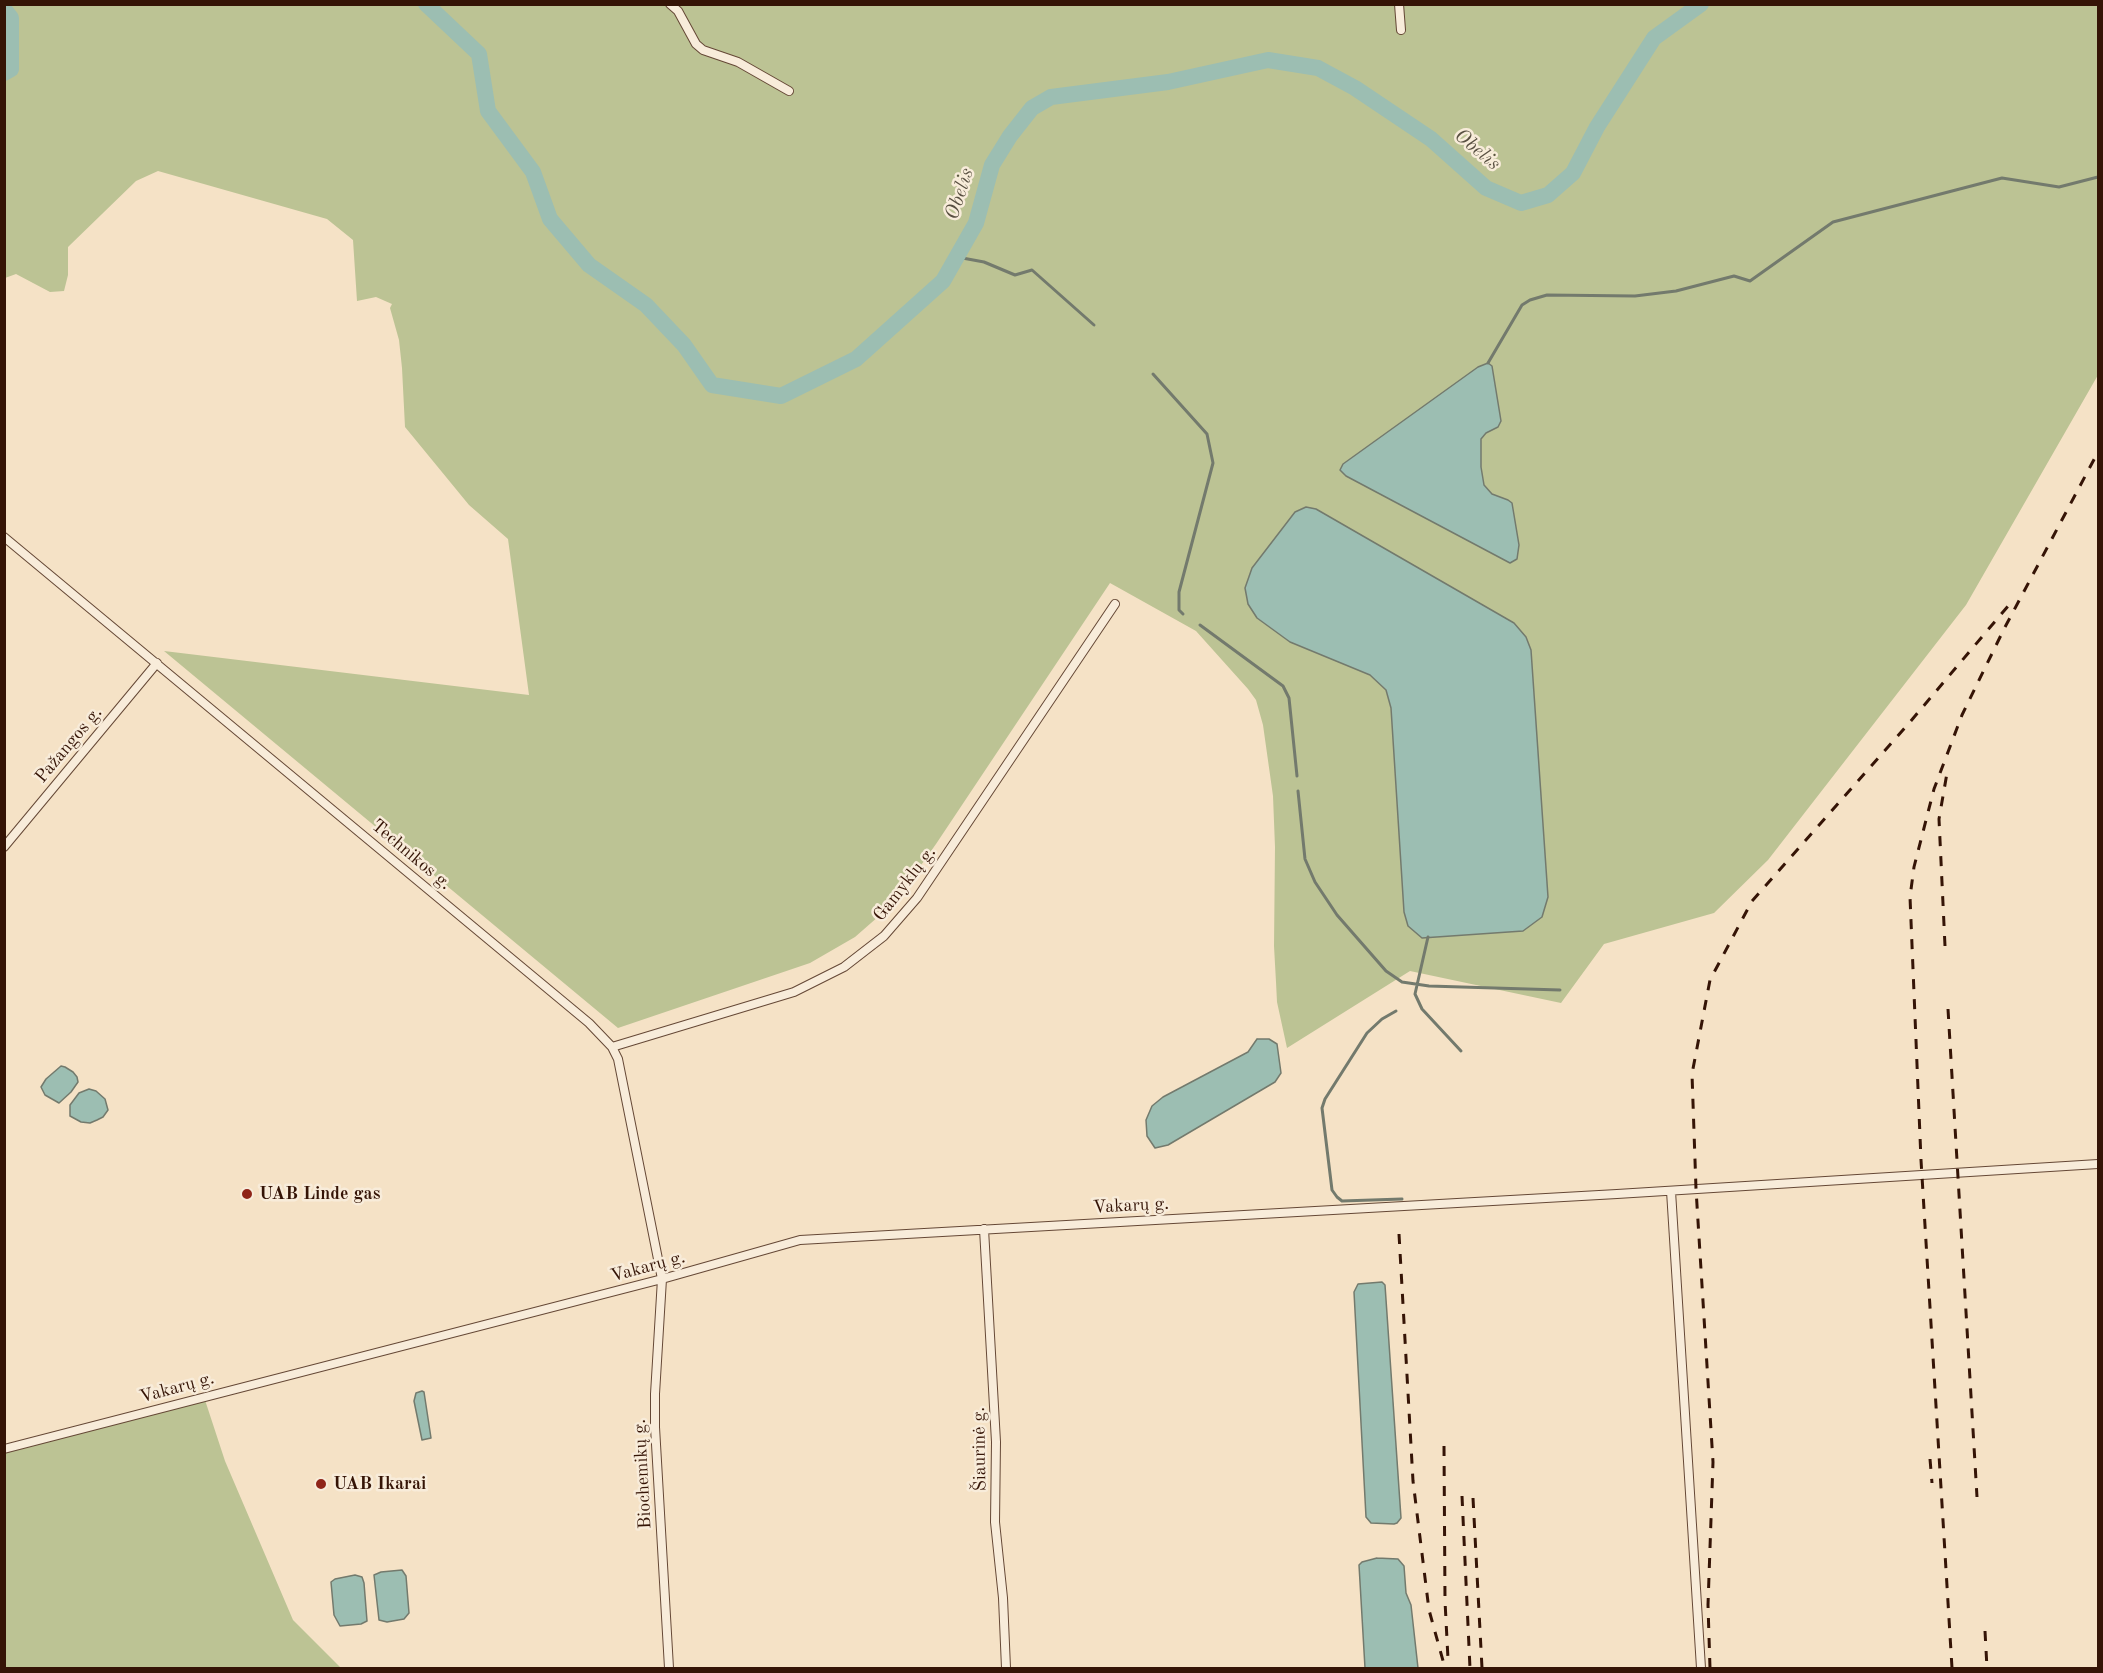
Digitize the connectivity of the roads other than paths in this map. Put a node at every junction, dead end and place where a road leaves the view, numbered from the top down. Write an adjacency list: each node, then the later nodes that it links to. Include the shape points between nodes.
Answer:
1 (670, 4): 4 (street, via 703,51 738,62)
2 (1399, 4): 3 (street)
3 (1401, 30)
4 (789, 91)
5 (4, 537): 7 (street, Technikos g.)
6 (1115, 604): 9 (street, Gamyklų g., via 922,890 884,936 844,967 794,992)
7 (157, 663): 8 (street, Pažangos g.); 9 (street, Technikos g., via 589,1023)
8 (4, 847)
9 (612, 1047): 13 (street, Technikos g., via 620,1069)
10 (2098, 1164): 11 (street, Vakarų g.)
11 (1671, 1191): 12 (street, Vakarų g.); 17 (street)
12 (984, 1229): 13 (street, Vakarų g., via 800,1240); 16 (street, Šiaurinė g., via 996,1442 995,1522)
13 (662, 1279): 14 (street, Vakarų g.); 15 (street, Biochemikų g., via 655,1427)
14 (4, 1449)
15 (669, 1668)
16 (1006, 1668)
17 (1701, 1668)

